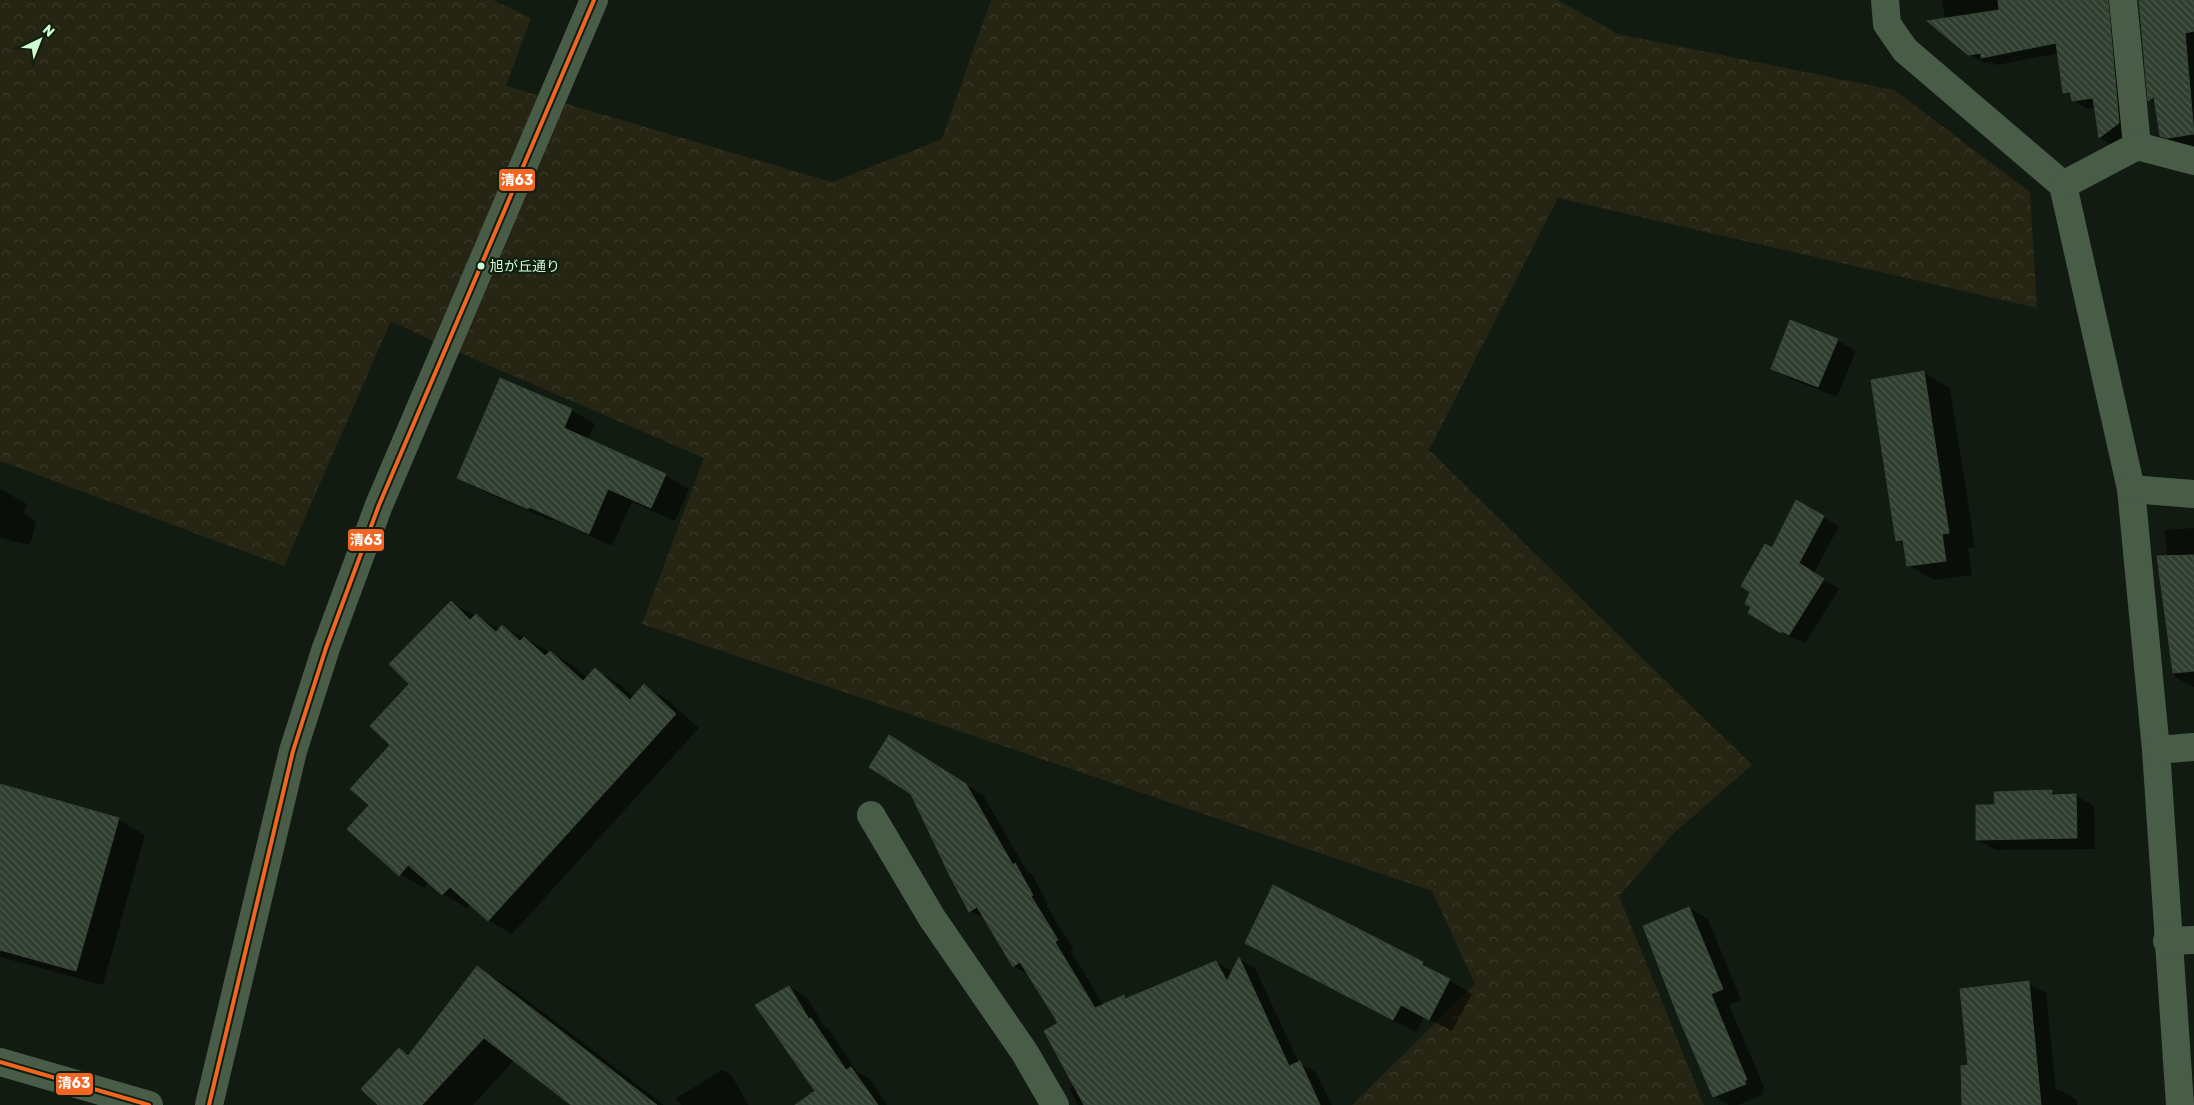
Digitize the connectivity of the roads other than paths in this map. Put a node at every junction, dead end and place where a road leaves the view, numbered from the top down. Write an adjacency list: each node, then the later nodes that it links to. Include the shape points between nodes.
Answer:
1 (594, 0): 16 (street, via 382,496 326,648 293,751)
2 (1885, 0): 6 (street, via 1887,24 1905,50)
3 (2122, 0): 4 (street)
4 (2137, 146): 5 (street); 6 (street)
5 (2194, 161)
6 (2063, 185): 7 (street)
7 (2131, 489): 8 (street); 10 (street)
8 (2194, 494)
9 (2194, 747): 10 (street)
10 (2156, 750): 13 (street)
11 (871, 815): 17 (street, via 932,918 1025,1053)
12 (2194, 940): 13 (street)
13 (2167, 941): 18 (street)
14 (0, 1062): 15 (street)
15 (149, 1105)
16 (209, 1105)
17 (1055, 1105)
18 (2180, 1105)

